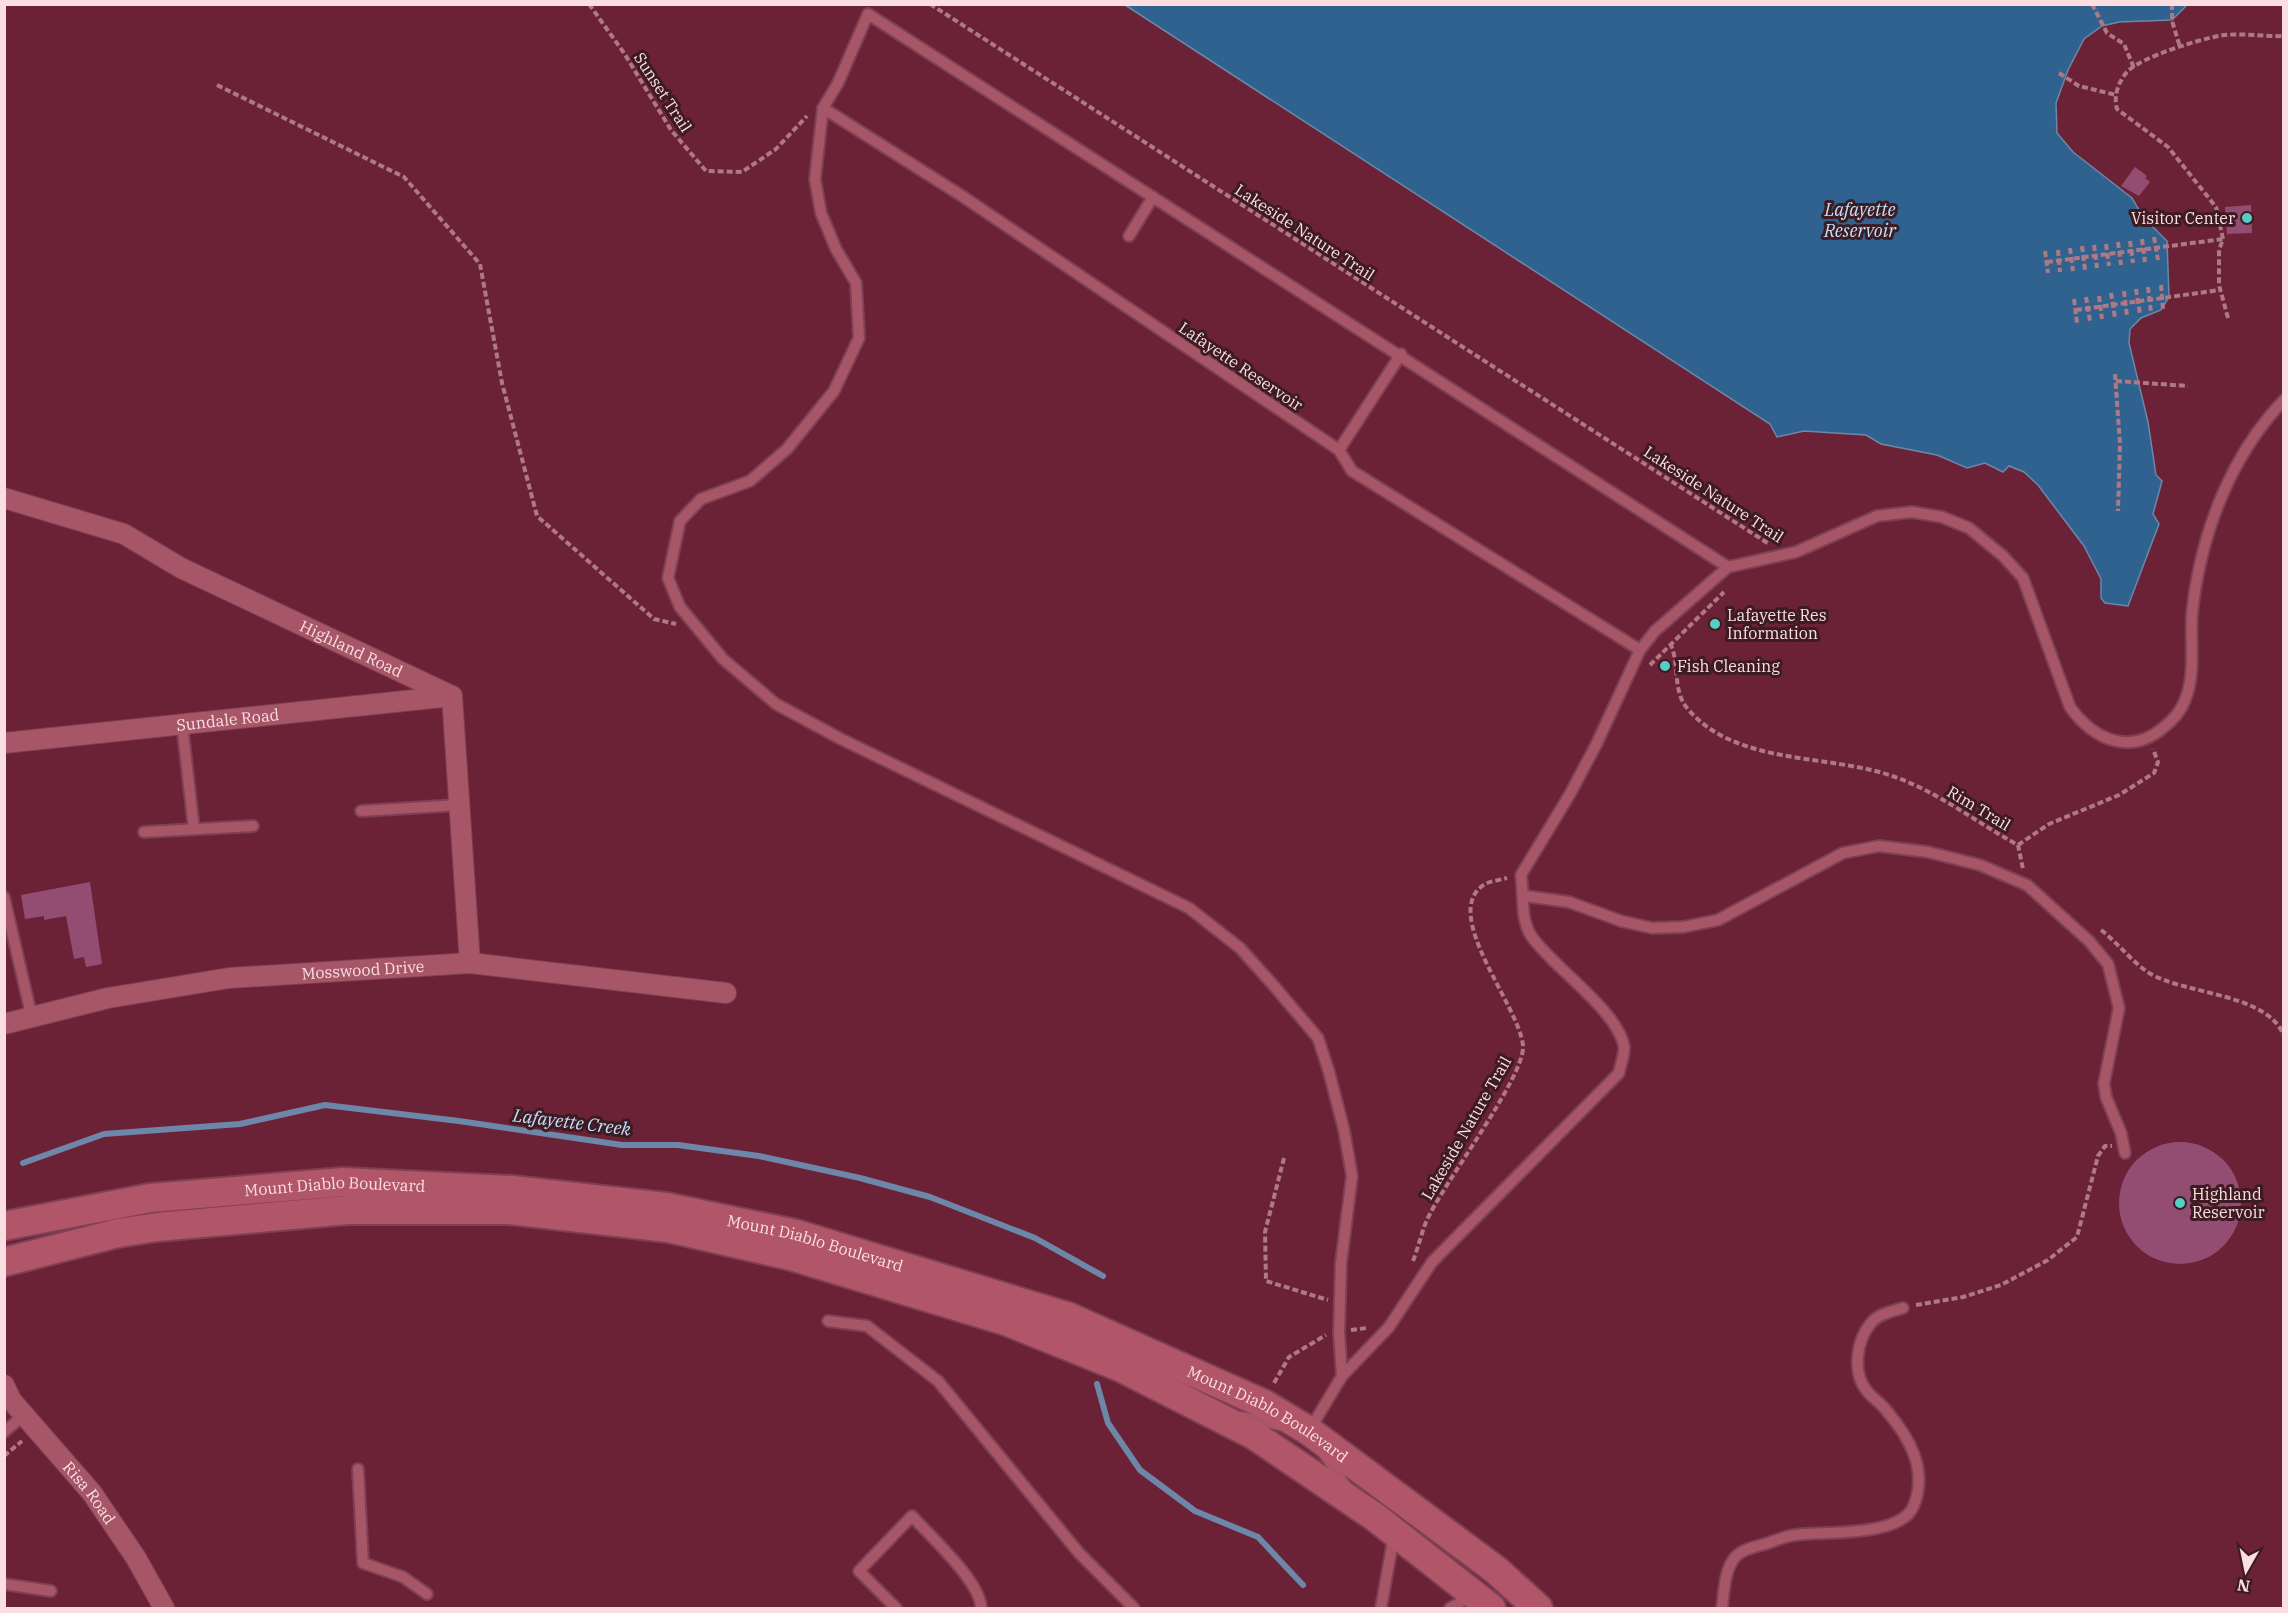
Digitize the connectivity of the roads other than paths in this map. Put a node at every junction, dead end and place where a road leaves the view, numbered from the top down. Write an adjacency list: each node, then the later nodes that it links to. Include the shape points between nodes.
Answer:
1 (823, 108): 2 (lane, via 868,14); 6 (lane, Lafayette Reservoir, via 972,203); 29 (lane, via 815,179 821,213 856,283 859,338 834,391 787,448 750,481 701,499 680,521 668,578 680,607 723,659 776,704 851,745 1189,908 1240,948 1318,1038 1344,1130 1352,1176 1341,1263)
2 (1153, 197): 3 (lane); 4 (lane)
3 (1129, 236)
4 (1401, 354): 6 (lane); 8 (lane)
5 (2283, 400): 8 (lane, via 2250,442 2222,495 2205,547 2194,600 2190,684 2185,701 2178,714 2155,734 2141,740 2113,742 2080,722 2070,707 2023,578 1987,540 1969,528 1942,517 1912,512 1877,516 1785,554)
6 (1339, 450): 9 (lane, Lafayette Reservoir, via 1352,471)
7 (4, 498): 10 (street, Highland Road, via 124,534 181,568)
8 (1728, 567): 9 (lane, via 1655,631)
9 (1640, 650): 18 (lane, via 1597,744 1521,875)
10 (452, 696): 11 (street, Sundale Road); 13 (street)
11 (182, 724): 12 (street, Sundale Road); 16 (lane)
12 (4, 743)
13 (459, 805): 14 (lane); 20 (street)
14 (361, 811)
15 (253, 826): 16 (lane)
16 (194, 829): 17 (lane)
17 (144, 832)
18 (1525, 896): 24 (lane, via 1569,902 1652,928 1683,927 1718,920 1843,853 1879,846 1928,852 1970,863 2027,885 2079,931 2108,964 2119,1008 2104,1083); 29 (lane, via 1524,917 1531,937 1612,1022 1624,1047 1618,1073 1432,1262 1389,1327)
19 (4, 897): 22 (lane)
20 (470, 963): 21 (street, Mosswood Drive); 22 (street, Mosswood Drive, via 229,978 108,998)
21 (726, 993)
22 (32, 1018): 23 (street, Mosswood Drive)
23 (4, 1024)
24 (2124, 1149)
25 (4, 1226): 33 (main road, Mount Diablo Boulevard, via 150,1198 343,1182 512,1190 666,1207 796,1234 1069,1317 1264,1404)
26 (4, 1262): 31 (main road, Mount Diablo Boulevard, via 157,1227 347,1210 509,1210 669,1228 792,1256 1006,1321 1120,1367)
27 (1903, 1308): 49 (lane, via 1871,1322 1861,1343 1857,1366 1866,1391 1907,1437 1918,1465 1913,1509 1903,1520 1886,1526 1794,1535 1749,1548 1734,1558 1727,1572)
28 (828, 1321): 45 (lane, via 867,1326 938,1381 1079,1553)
29 (1342, 1376): 33 (lane)
30 (4, 1384): 32 (street, Risa Road)
31 (1200, 1407): 33 (lane); 36 (main road, Mount Diablo Boulevard, via 1254,1435)
32 (24, 1415): 34 (lane); 42 (street, Risa Road, via 92,1492)
33 (1309, 1431): 36 (lane); 48 (main road, Mount Diablo Boulevard, via 1496,1570)
34 (4, 1432)
35 (358, 1469): 40 (lane, via 363,1563 403,1577)
36 (1359, 1506): 37 (main road, Mount Diablo Boulevard)
37 (1394, 1532): 41 (main road, Mount Diablo Boulevard); 46 (lane)
38 (4, 1584): 39 (lane)
39 (51, 1591)
40 (428, 1593)
41 (1483, 1601): 47 (lane)
42 (164, 1608)
43 (896, 1608): 44 (lane, via 860,1571 912,1516 964,1574)
44 (981, 1608)
45 (1134, 1608)
46 (1381, 1608)
47 (1450, 1608)
48 (1538, 1608)
49 (1722, 1608)

